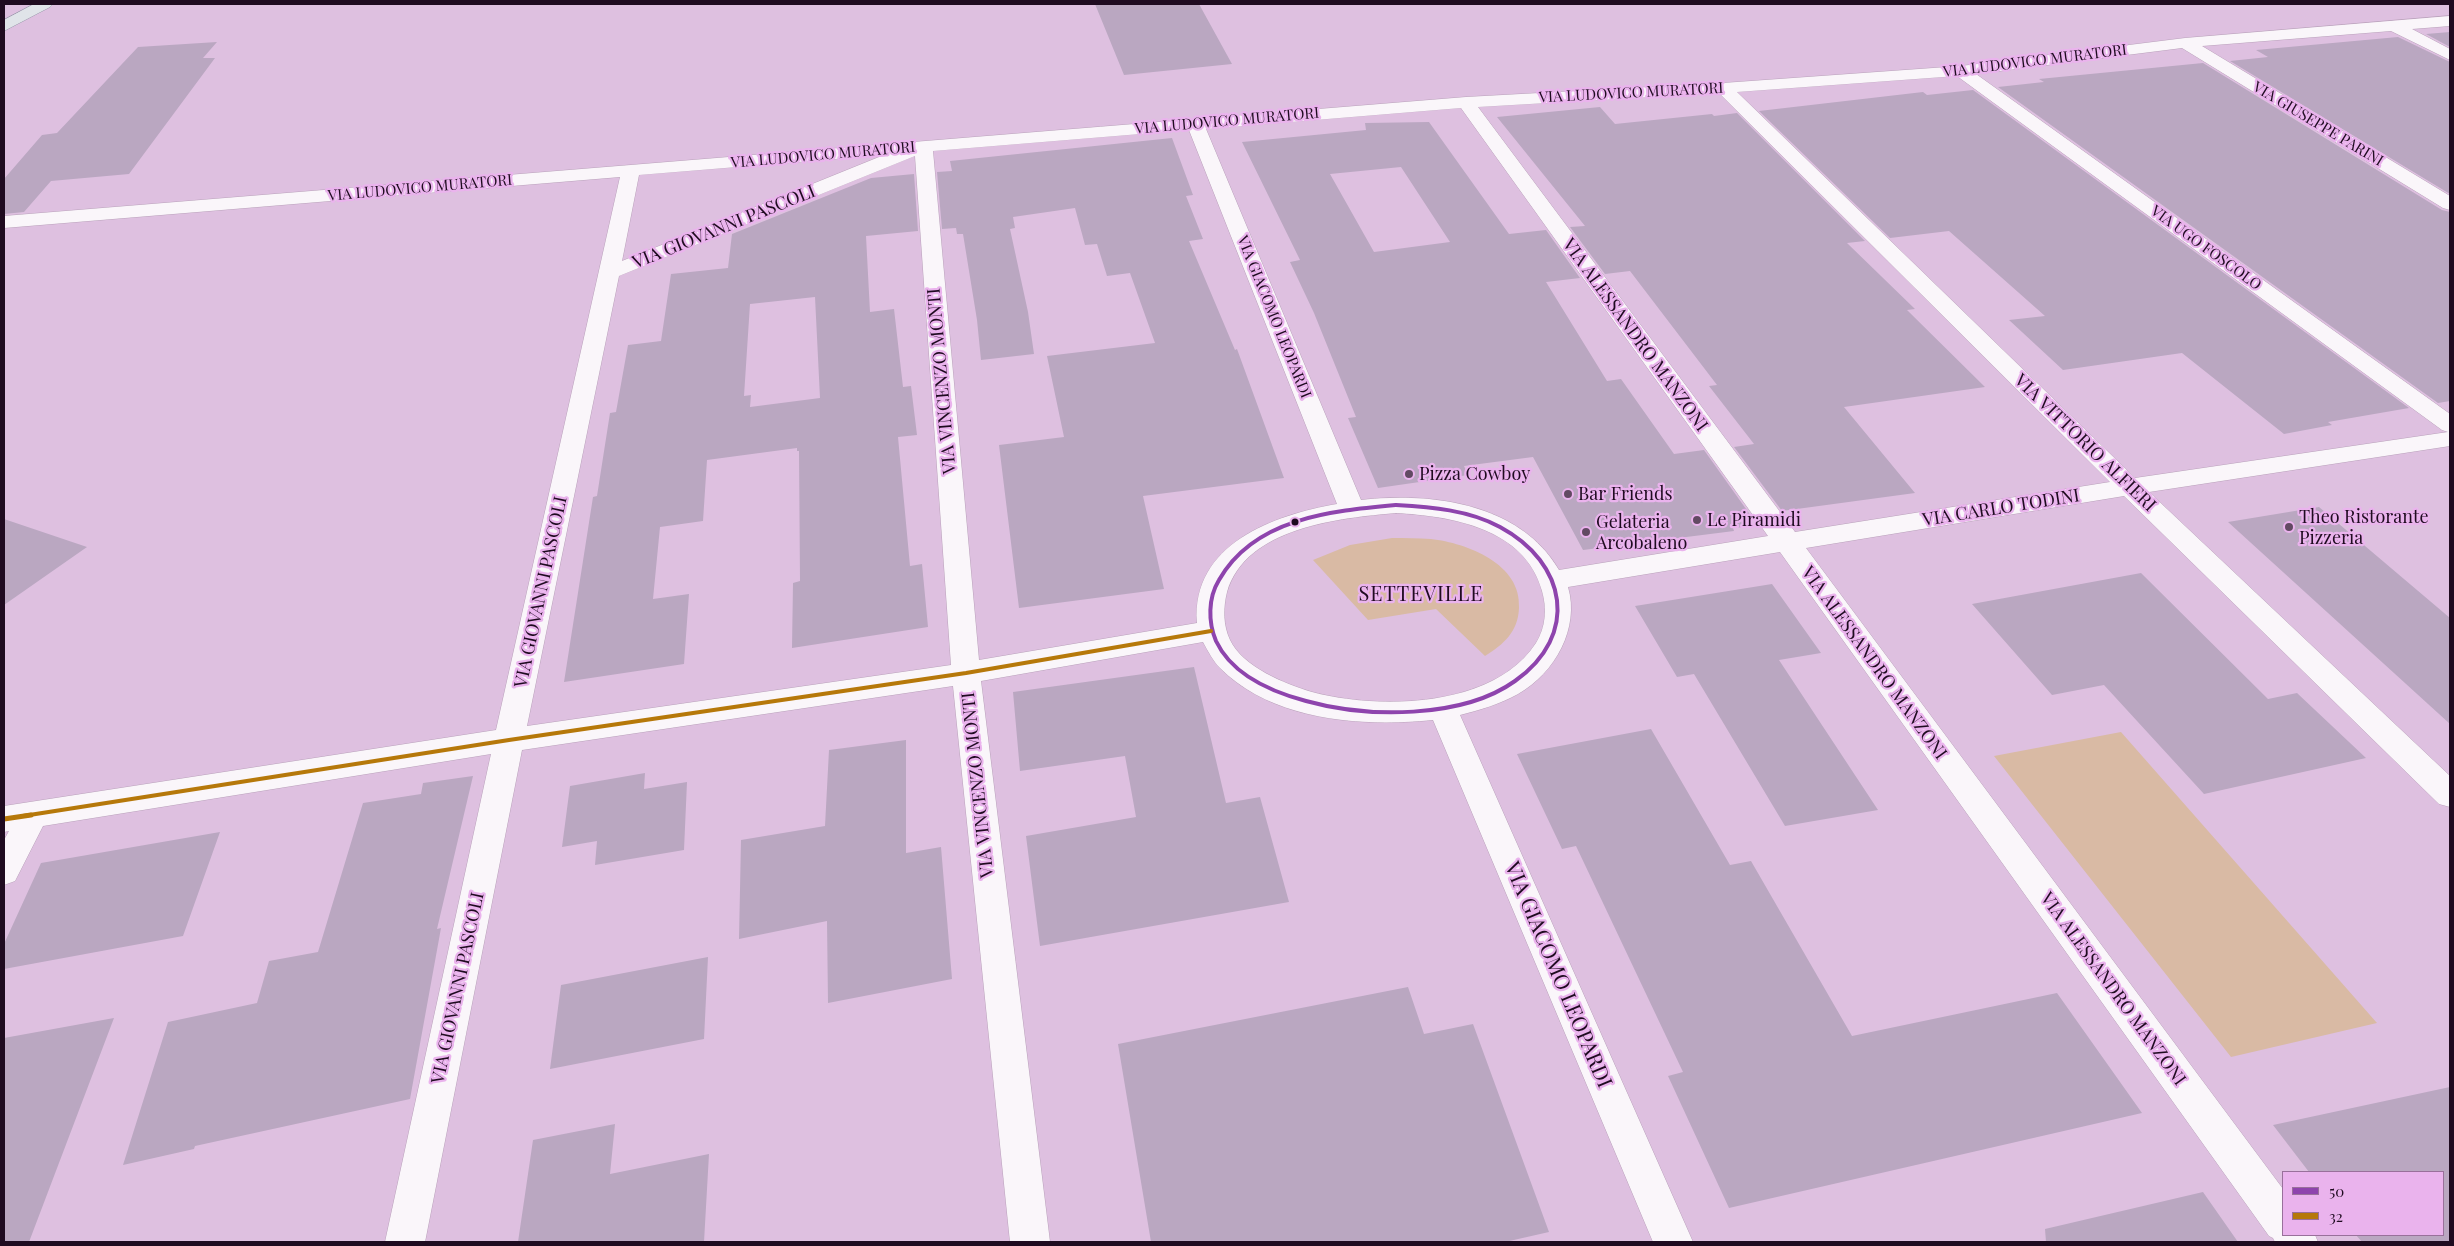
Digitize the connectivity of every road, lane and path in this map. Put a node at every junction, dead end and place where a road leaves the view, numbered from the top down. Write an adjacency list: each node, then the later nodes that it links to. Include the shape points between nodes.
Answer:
1 (46, 4): 3 (main road)
2 (2450, 21): 4 (street, VIA LUDOVICO MURATORI)
3 (4, 26)
4 (2393, 26): 5 (street, VIA LUDOVICO MURATORI); 6 (street)
5 (2185, 43): 7 (street, VIA LUDOVICO MURATORI); 13 (street, VIA GIUSEPPE PARINI)
6 (2450, 55)
7 (1961, 71): 8 (street, VIA LUDOVICO MURATORI); 16 (street, VIA UGO FOSCOLO)
8 (1724, 88): 9 (street, VIA LUDOVICO MURATORI); 18 (street, VIA VITTORIO ALFIERI)
9 (1466, 102): 10 (street, VIA LUDOVICO MURATORI); 20 (street, VIA ALESSANDRO MANZONI)
10 (1195, 124): 11 (street, VIA LUDOVICO MURATORI); 19 (street, VIA GIACOMO LEOPARDI)
11 (923, 146): 12 (street, VIA LUDOVICO MURATORI); 15 (street, VIA GIOVANNI PASCOLI); 23 (street, VIA VINCENZO MONTI)
12 (631, 171): 14 (street, VIA LUDOVICO MURATORI); 15 (street)
13 (2450, 204)
14 (4, 222)
15 (609, 273): 25 (street, VIA GIOVANNI PASCOLI)
16 (2450, 425)
17 (2450, 439): 18 (street, VIA CARLO TODINI)
18 (2129, 487): 20 (street, VIA CARLO TODINI); 26 (street, VIA VITTORIO ALFIERI)
19 (1352, 510): 21 (street, via 1421,506 1493,523 1523,542); 22 (street, via 1286,525 1243,548 1230,561 1216,587 1210,616)
20 (1786, 543): 21 (street, VIA CARLO TODINI); 29 (street, VIA ALESSANDRO MANZONI)
21 (1552, 580): 24 (street, via 1558,602 1557,626 1552,640 1533,666 1492,694)
22 (1212, 631): 23 (street); 24 (street, via 1222,652 1239,672 1295,700 1317,706 1365,711)
23 (966, 673): 25 (street); 31 (street, VIA VINCENZO MONTI)
24 (1442, 707): 32 (street, VIA GIACOMO LEOPARDI)
25 (509, 740): 27 (street); 30 (street, VIA GIOVANNI PASCOLI)
26 (2450, 795)
27 (18, 817): 28 (street)
28 (4, 871)
29 (2282, 1221)
30 (405, 1242)
31 (1030, 1242)
32 (1673, 1242)

